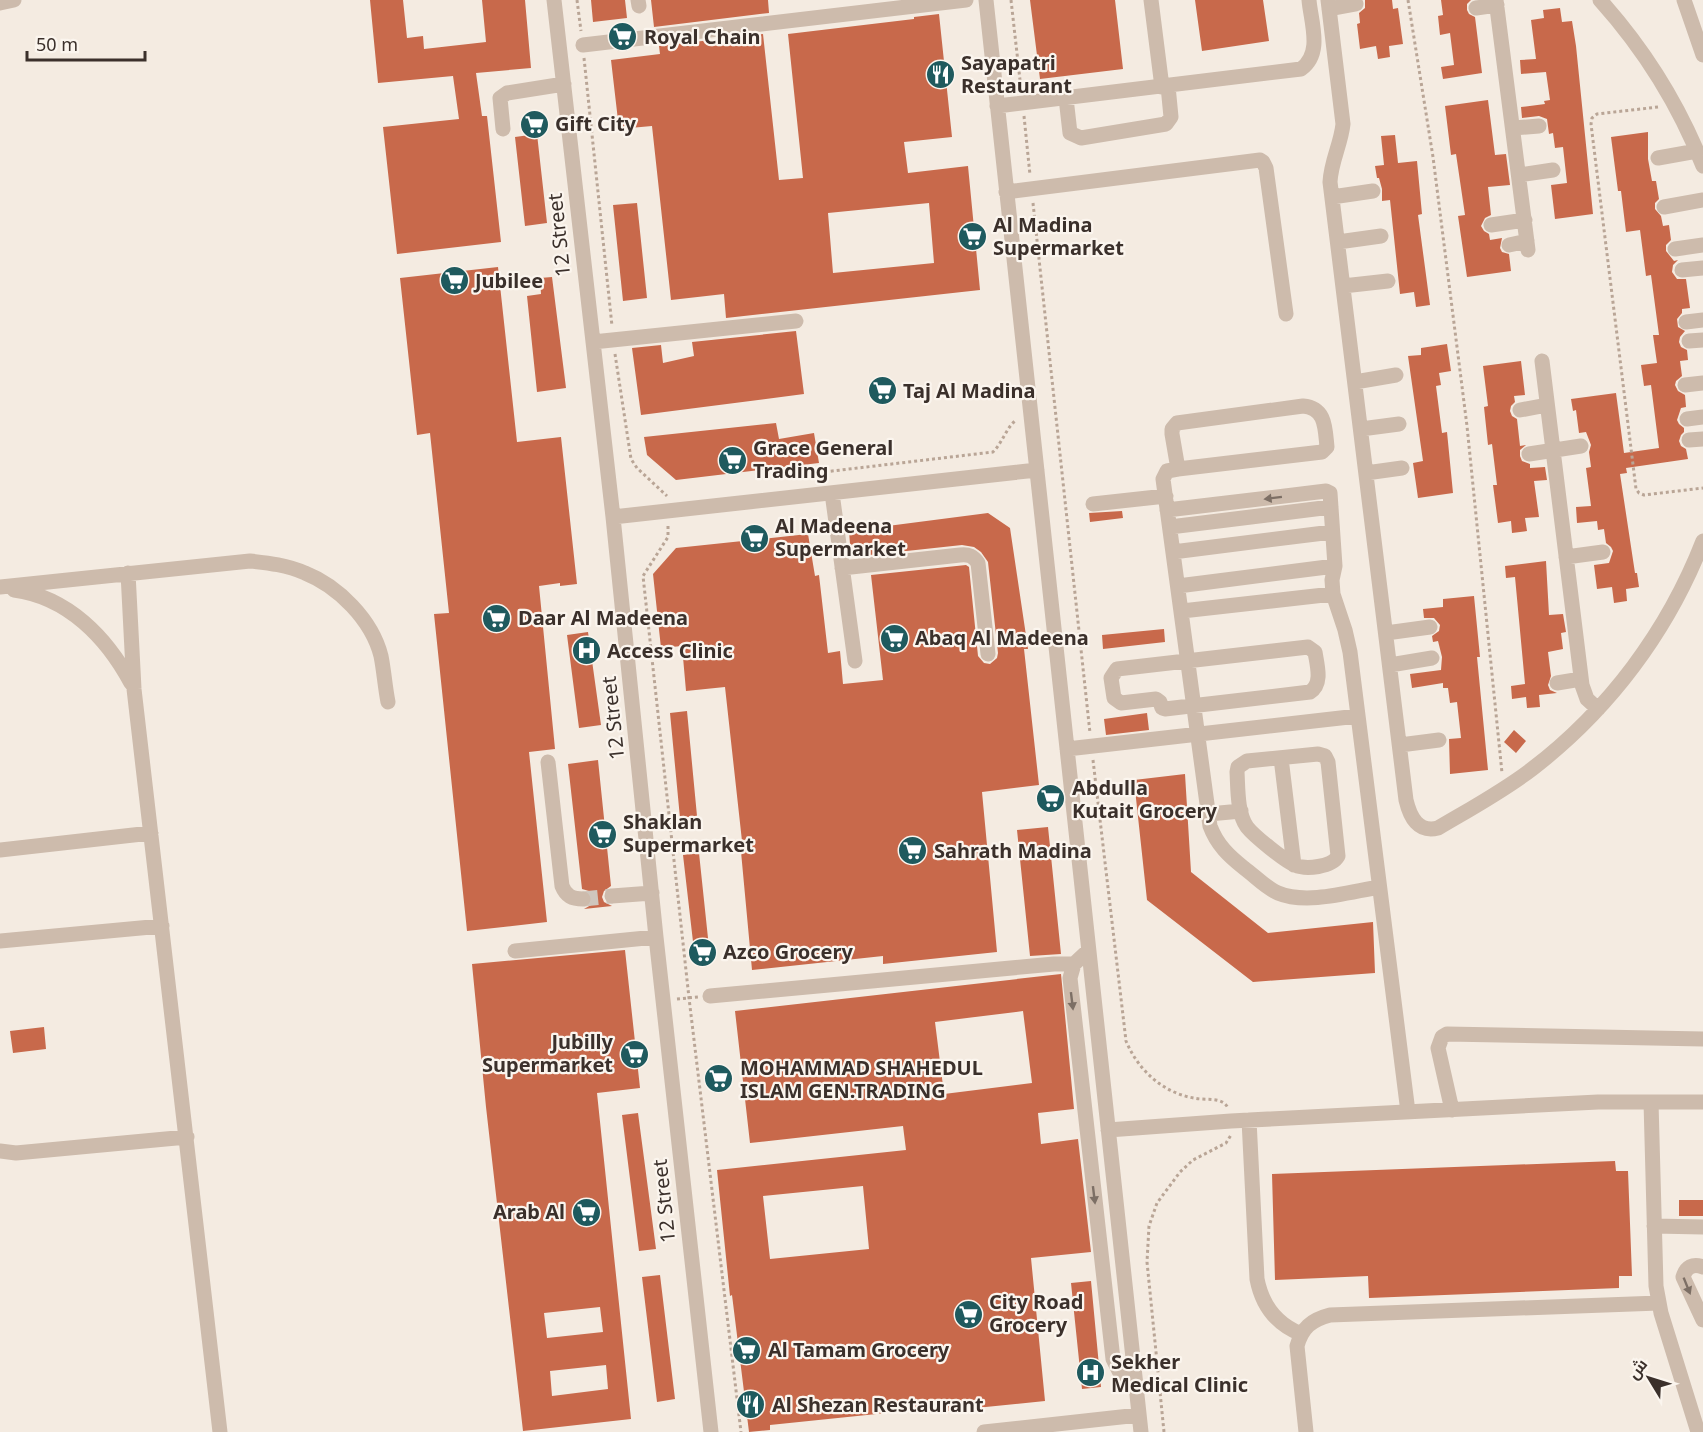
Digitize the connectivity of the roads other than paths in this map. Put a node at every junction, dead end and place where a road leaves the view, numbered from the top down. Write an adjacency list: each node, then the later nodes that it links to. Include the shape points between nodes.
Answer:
1 (14, 0): 9 (street)
2 (554, 0): 16 (street, 12 Street)
3 (966, 0): 14 (street)
4 (986, 0): 19 (street)
5 (1151, 0): 17 (street)
6 (1309, 0): 17 (street, via 1313,55 1301,69)
7 (1600, 0): 23 (street, via 1631,37 1675,105)
8 (1684, 0): 15 (street)
9 (0, 3)
10 (1496, 3): 13 (street); 21 (street)
11 (1356, 4): 12 (street)
12 (1328, 5): 30 (street, via 1343,124 1330,172)
13 (1476, 8)
14 (583, 45)
15 (1703, 55)
16 (564, 84): 22 (street, via 507,93 500,98); 48 (street, 12 Street)
17 (1165, 87): 18 (street); 18 (street, via 1171,117 1166,124 1081,138 1070,134)
18 (1066, 98): 19 (street)
19 (997, 106): 29 (street)
20 (1539, 126): 21 (street)
21 (1513, 128): 27 (street)
22 (503, 129)
23 (1697, 151): 24 (street); 25 (street)
24 (1658, 158)
25 (1703, 166)
26 (1553, 170): 27 (street)
27 (1519, 175): 33 (street)
28 (1373, 191): 30 (street)
29 (1006, 192): 44 (street, via 1260,160 1266,168); 65 (street)
30 (1332, 197): 36 (street)
31 (1703, 200): 32 (street)
32 (1664, 207)
33 (1525, 220): 34 (street); 37 (street, via 1528,246)
34 (1491, 225)
35 (1381, 236): 36 (street)
36 (1338, 242): 43 (street)
37 (1509, 245)
38 (1703, 245): 39 (street)
39 (1675, 249)
40 (1703, 267): 41 (street)
41 (1682, 270)
42 (1388, 281): 43 (street)
43 (1343, 286): 51 (street)
44 (1286, 314)
45 (1703, 320): 47 (street)
46 (796, 321): 48 (street)
47 (1686, 322)
48 (593, 342): 71 (street, 12 Street)
49 (1542, 361): 54 (street)
50 (1396, 375): 51 (street)
51 (1355, 382): 59 (street)
52 (1703, 383): 53 (street)
53 (1685, 386)
54 (1547, 405): 55 (street); 61 (street)
55 (1520, 410)
56 (1703, 417): 57 (street)
57 (1687, 419)
58 (1399, 424): 59 (street)
59 (1361, 429): 66 (street)
60 (1581, 446): 61 (street)
61 (1553, 450): 62 (street); 77 (street)
62 (1529, 454)
63 (1402, 468): 66 (street)
64 (1178, 469): 64 (street, via 1172,429 1181,421 1303,406 1317,410 1325,422 1327,447 1322,452); 69 (street, via 1163,476)
65 (1037, 470): 67 (street); 102 (street)
66 (1366, 473): 86 (street)
67 (826, 493): 71 (street); 79 (street)
68 (1330, 500): 69 (street, one-way to 69, via 1327,491); 72 (street); 73 (street)
69 (1167, 503): 70 (street); 72 (street)
70 (1093, 504)
71 (613, 517): 111 (street, 12 Street)
72 (1170, 527): 75 (street)
73 (1332, 532): 75 (street); 78 (street)
74 (1703, 541): 97 (street, via 1655,636)
75 (1173, 552): 81 (street)
76 (1603, 552): 77 (street)
77 (1566, 557): 92 (street)
78 (1335, 566): 81 (street); 83 (street)
79 (842, 568): 87 (street, via 967,554 974,557 978,563); 89 (street)
80 (128, 573): 82 (street); 94 (street); 95 (street, via 250,561 279,564 306,573 330,587 369,629 380,654)
81 (1178, 586): 84 (street)
82 (0, 587): 94 (street, via 27,591 80,619 102,638)
83 (1333, 594): 84 (street); 98 (street, via 1348,641)
84 (1182, 612): 90 (street)
85 (1430, 627): 86 (street)
86 (1386, 633): 91 (street)
87 (988, 654)
88 (1432, 658): 91 (street)
89 (855, 661)
90 (1189, 662): 96 (street); 96 (street, via 1120,669 1111,678 1118,702 1154,698 1163,709); 96 (street, via 1308,647 1316,654 1318,681 1310,692)
91 (1390, 665): 101 (street)
92 (1581, 679): 93 (street); 97 (street, via 1587,699)
93 (1557, 682)
94 (134, 689): 107 (street)
95 (388, 702)
96 (1195, 706): 99 (street)
97 (1598, 709): 101 (street, via 1532,769 1430,830 1420,827 1408,811)
98 (1358, 716): 99 (street); 110 (street)
99 (1199, 734): 102 (street); 106 (street)
100 (1439, 740): 101 (street)
101 (1400, 745)
102 (1067, 749): 117 (street)
103 (1281, 758): 105 (street, via 1247,761 1238,767); 109 (street); 109 (street, via 1322,755 1328,762 1338,856 1328,865)
104 (548, 762): 113 (street, via 562,886 571,897)
105 (1241, 811): 106 (street); 109 (street, via 1253,833)
106 (1209, 814): 110 (street, via 1220,847 1276,892 1304,898)
107 (152, 833): 108 (street); 114 (street)
108 (0, 850)
109 (1294, 865)
110 (1379, 887): 125 (street)
111 (652, 893): 112 (street); 115 (street, 12 Street)
112 (612, 896)
113 (583, 898)
114 (162, 926): 116 (street); 128 (street)
115 (656, 937): 118 (street); 139 (street, 12 Street)
116 (0, 941)
117 (1089, 950): 119 (street); 127 (street)
118 (515, 951)
119 (1074, 964): 120 (street); 136 (street, one-way to 136, via 1070,978 1113,1359 1122,1377)
120 (710, 996)
121 (1703, 1038): 124 (street, via 1447,1034 1438,1048)
122 (1651, 1102): 123 (street); 124 (street); 130 (street)
123 (1703, 1102)
124 (1452, 1110): 125 (street)
125 (1408, 1112): 126 (street)
126 (1249, 1120): 127 (street); 135 (street, via 1259,1289 1274,1317)
127 (1108, 1130): 136 (street)
128 (187, 1137): 129 (street, via 16,1153); 138 (street)
129 (0, 1151)
130 (1654, 1226): 131 (street); 133 (street)
131 (1703, 1227)
132 (1703, 1267): 134 (street, one-way to 134, via 1690,1266 1683,1277)
133 (1659, 1303): 135 (street, via 1330,1315 1313,1321); 143 (street)
134 (1703, 1320)
135 (1301, 1334): 142 (street, via 1297,1346)
136 (1137, 1390): 137 (street)
137 (1139, 1415): 140 (street); 141 (street)
138 (220, 1432)
139 (711, 1432)
140 (984, 1432)
141 (1141, 1432)
142 (1306, 1432)
143 (1698, 1432)

